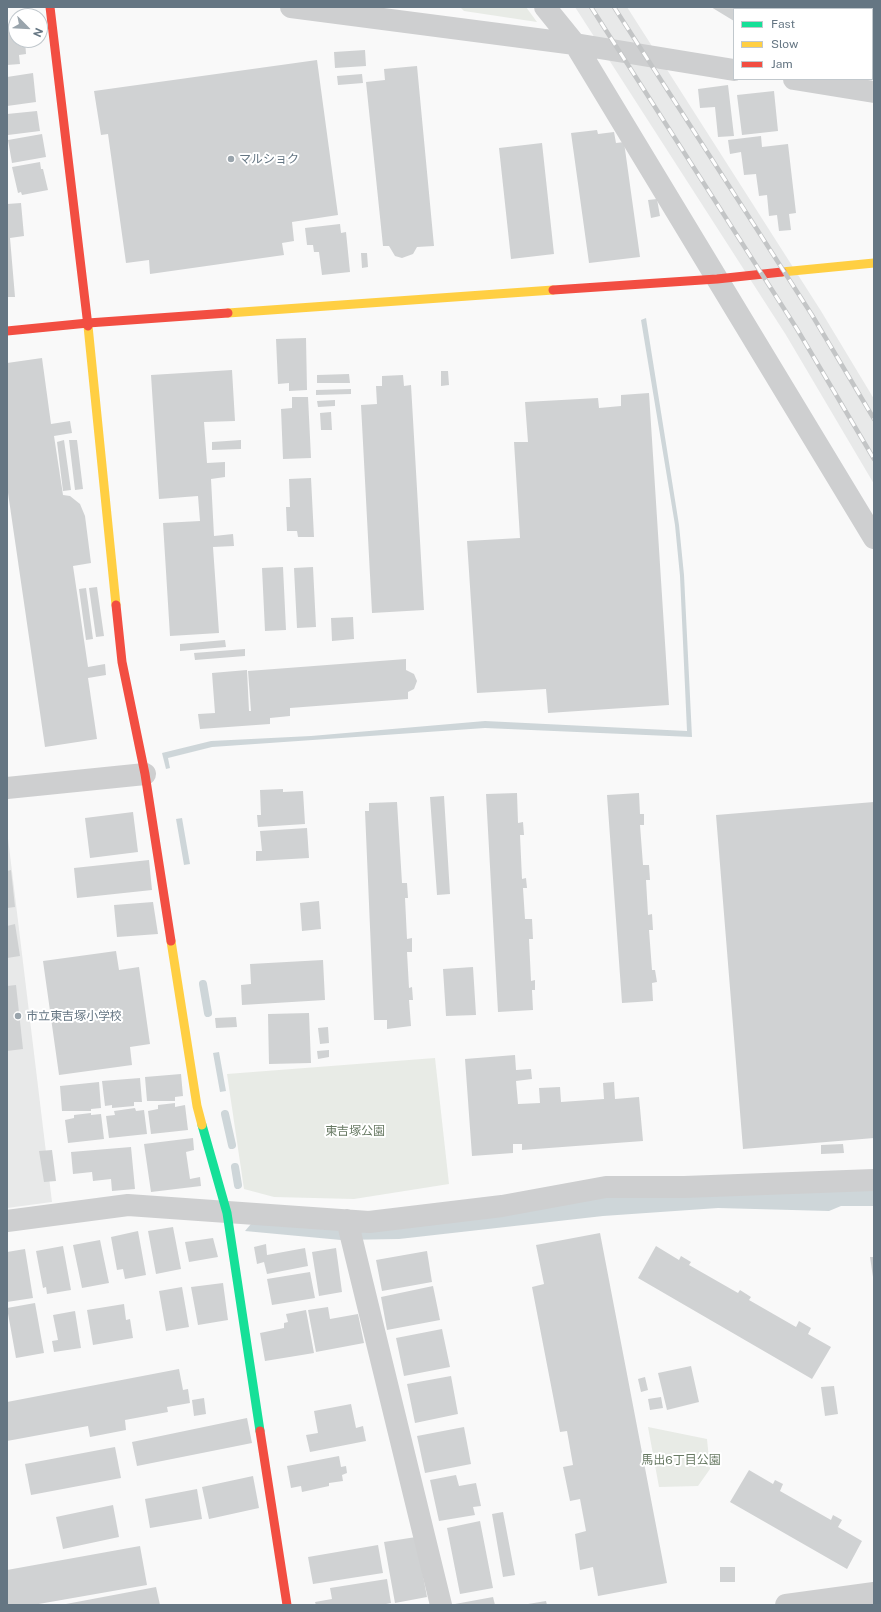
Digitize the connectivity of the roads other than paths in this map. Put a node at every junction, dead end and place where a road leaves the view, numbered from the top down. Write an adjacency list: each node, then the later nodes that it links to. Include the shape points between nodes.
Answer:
1 (50, 7): 10 (street)
2 (291, 7): 4 (street)
3 (545, 7): 4 (street)
4 (575, 44): 5 (street); 9 (street)
5 (733, 70)
6 (800, 80): 7 (street)
7 (874, 92)
8 (874, 263): 9 (street)
9 (717, 280): 10 (street); 12 (street)
10 (88, 323): 11 (street); 13 (street, via 122,662)
11 (7, 331)
12 (874, 538)
13 (145, 774): 14 (street); 16 (street, via 196,1106)
14 (7, 788)
15 (874, 1180): 18 (street, via 684,1187 606,1187 502,1206)
16 (227, 1213): 17 (street, via 128,1205); 18 (street); 20 (street)
17 (7, 1221)
18 (348, 1225): 21 (street)
19 (874, 1592): 22 (street)
20 (287, 1605)
21 (441, 1605)
22 (786, 1605)

